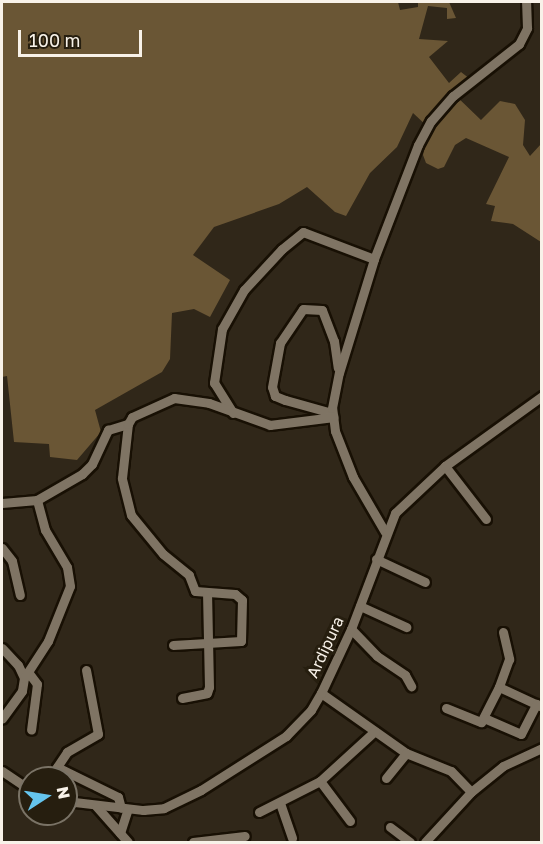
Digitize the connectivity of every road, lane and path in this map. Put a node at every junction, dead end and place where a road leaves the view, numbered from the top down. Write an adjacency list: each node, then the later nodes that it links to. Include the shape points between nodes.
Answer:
1 (530, 4): 2 (street, via 527,28 519,44 453,96 431,121 402,180)
2 (374, 260): 3 (street); 5 (street, via 303,232 244,290 222,329 214,383)
3 (339, 373): 6 (street); 6 (street, via 334,341 322,310 303,309 280,343 272,387 276,396)
4 (542, 396): 8 (street, Ardipura)
5 (233, 414): 6 (street, via 270,425); 7 (street, via 192,399 174,398 139,411)
6 (333, 415): 12 (street, via 353,477)
7 (128, 424): 9 (street, via 108,430 92,464 82,474); 16 (street, via 122,478 131,515 163,554 189,575 193,590)
8 (445, 466): 11 (street); 12 (street, Ardipura, via 395,513)
9 (37, 500): 10 (street); 26 (street, via 45,530 67,567 70,586 58,620)
10 (2, 503)
11 (486, 519)
12 (385, 532): 14 (street, Ardipura)
13 (2, 548): 17 (street, via 12,561)
14 (376, 559): 15 (street); 18 (street, Ardipura)
15 (426, 582)
16 (207, 594): 22 (street); 22 (street, via 240,596 244,636 236,643)
17 (20, 596)
18 (360, 606): 19 (street); 20 (street, Ardipura)
19 (406, 627)
20 (351, 629): 27 (street, via 377,656 405,675); 29 (street, Ardipura)
21 (503, 632): 28 (street, via 509,659)
22 (208, 644): 23 (street); 30 (street, via 207,693)
23 (172, 645)
24 (2, 648): 26 (street)
25 (86, 670): 47 (street, via 98,734 67,752 57,767 118,797)
26 (26, 675): 34 (street, via 22,691); 35 (street, via 37,684)
27 (411, 686)
28 (500, 687): 31 (street); 33 (street)
29 (321, 693): 36 (street); 47 (street, Ardipura, via 311,710 274,746 201,790 164,808)
30 (182, 698)
31 (539, 706): 33 (street, via 520,734)
32 (446, 708): 33 (street, via 480,722)
33 (484, 718)
34 (2, 719)
35 (31, 730)
36 (375, 731): 38 (street); 42 (street)
37 (542, 748): 43 (street, via 503,766)
38 (406, 753): 40 (street); 43 (street, via 451,771)
39 (2, 771): 41 (street)
40 (386, 778)
41 (18, 782)
42 (320, 782): 45 (street); 49 (street)
43 (471, 792): 57 (street)
44 (78, 803): 46 (street, Ardipura)
45 (280, 803): 48 (street); 53 (street)
46 (96, 806): 47 (street, Ardipura); 51 (street)
47 (124, 809): 51 (street)
48 (259, 812)
49 (350, 821)
50 (390, 827): 56 (street)
51 (120, 833): 54 (street)
52 (246, 836): 55 (street)
53 (292, 838)
54 (128, 843)
55 (193, 843)
56 (410, 843)
57 (425, 843)

